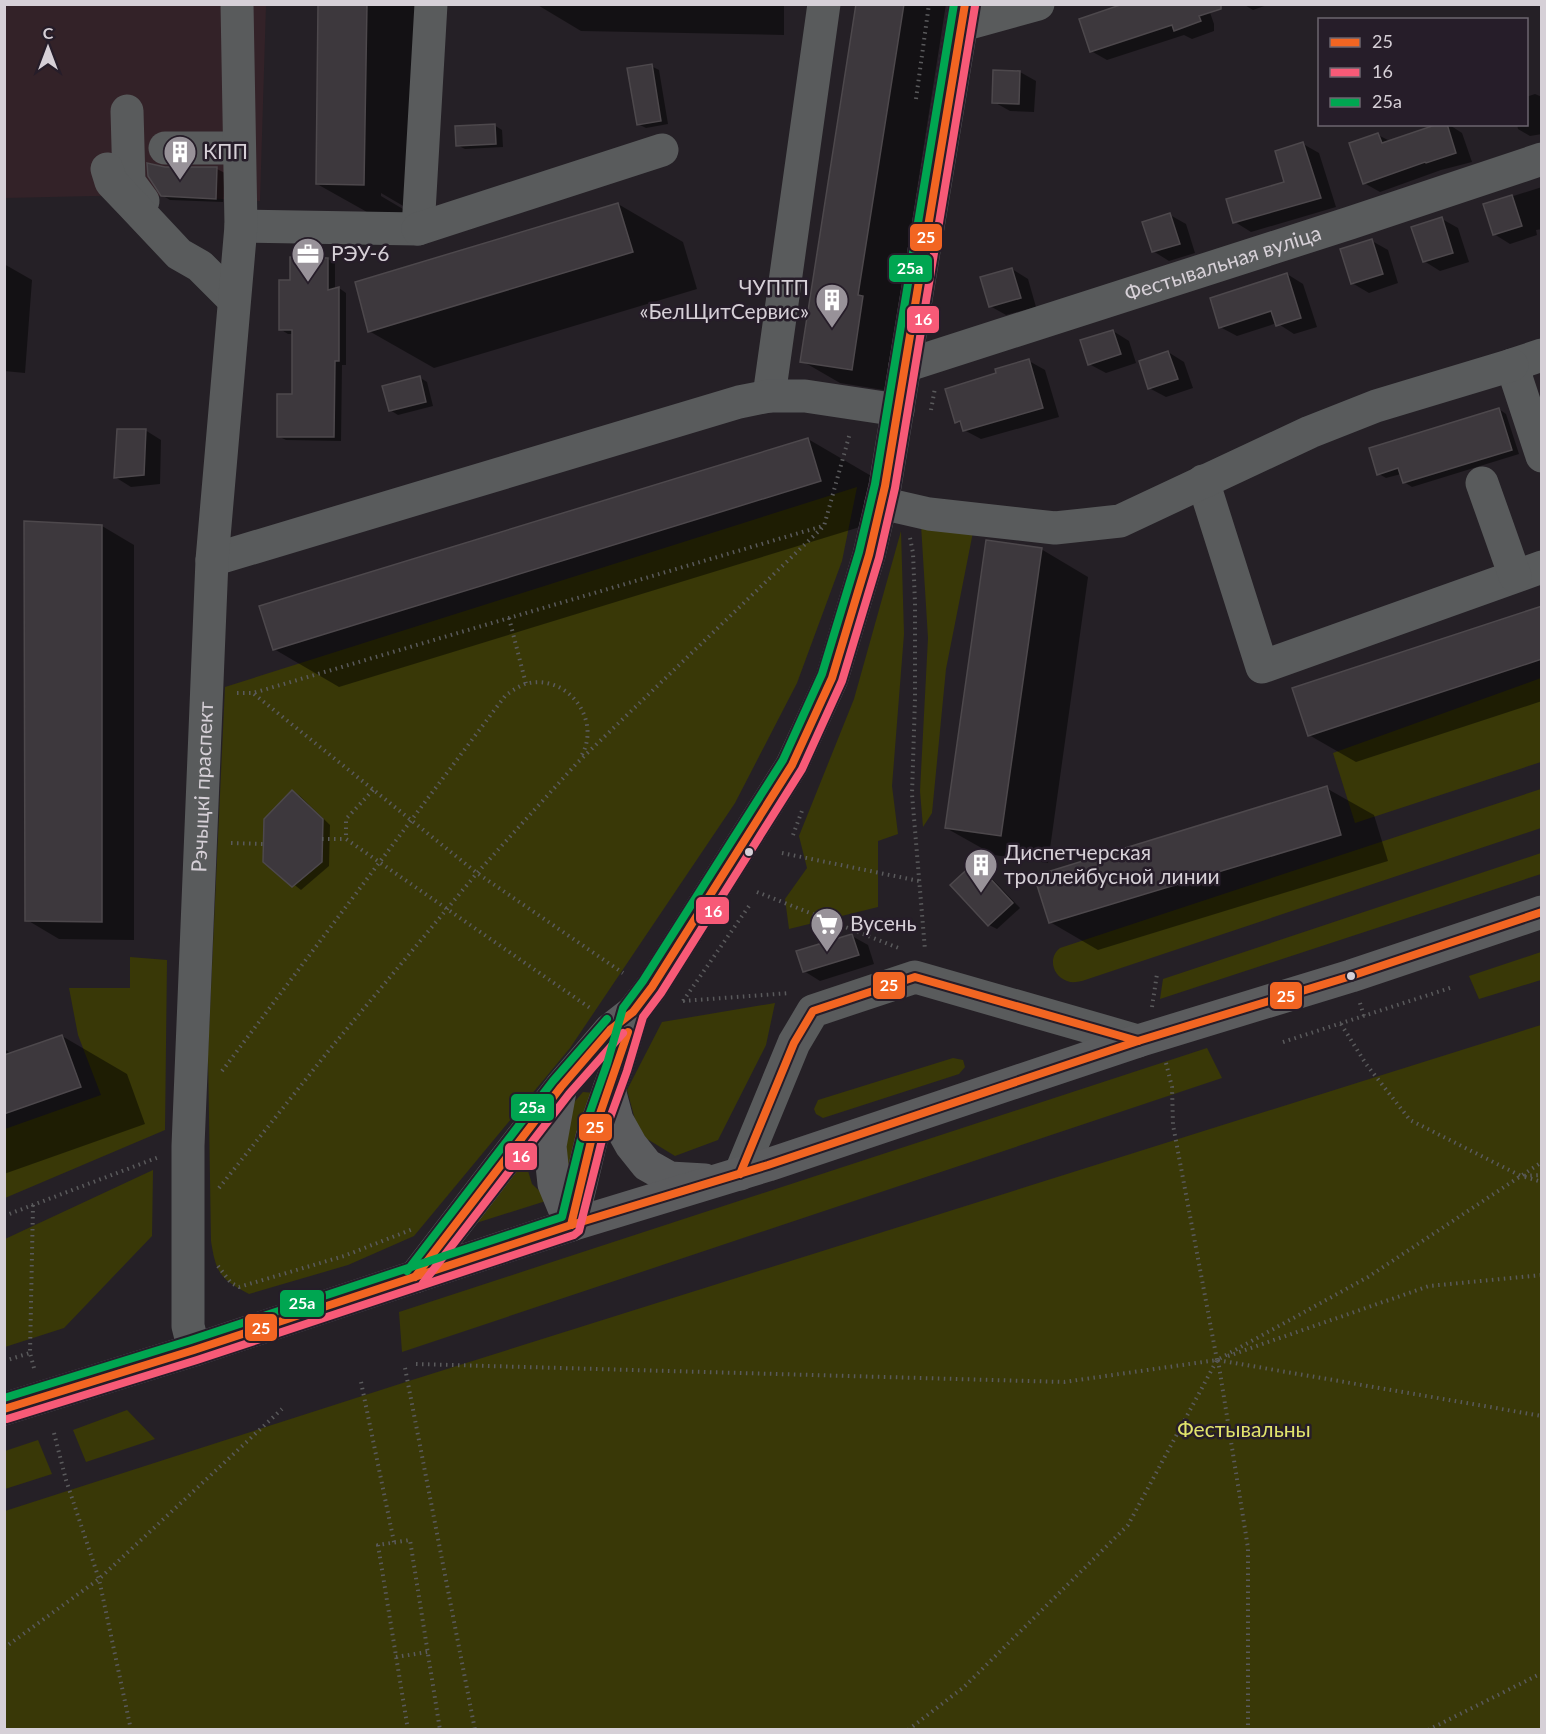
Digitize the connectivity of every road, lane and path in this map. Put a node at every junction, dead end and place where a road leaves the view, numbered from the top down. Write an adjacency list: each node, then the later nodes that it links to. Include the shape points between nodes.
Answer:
1 (237, 4): 8 (street, Рэчыцкі праспект)
2 (431, 4): 13 (street)
3 (824, 4): 18 (street)
4 (1038, 4): 5 (street)
5 (964, 15): 17 (main road)
6 (127, 111): 14 (street, via 129,182 141,199 187,236)
7 (165, 148): 8 (street)
8 (239, 148): 12 (street, Рэчыцкі праспект)
9 (662, 150): 13 (street)
10 (1542, 159): 17 (street, Фестывальная вуліца)
11 (107, 169): 14 (street, via 111,182 179,254)
12 (241, 226): 13 (street); 15 (street, Рэчыцкі праспект)
13 (418, 230)
14 (200, 266): 15 (street)
15 (234, 300): 25 (street, Рэчыцкі праспект)
16 (1527, 360): 20 (street); 21 (street, via 1376,406)
17 (906, 366): 19 (main road)
18 (769, 396): 19 (street, via 805,396); 25 (street)
19 (885, 408): 23 (main road); 24 (path, via 852,426)
20 (1542, 456)
21 (1203, 481): 23 (street, via 1120,521 1098,525 1056,528 929,514); 26 (street, via 1262,667)
22 (1482, 483): 26 (street)
23 (893, 506): 41 (path, via 913,553 912,794); 54 (main road, via 870,555 832,678 792,765)
24 (824, 526): 27 (path); 31 (path)
25 (212, 560): 75 (street, Рэчыцкі праспект, via 188,1146 188,1326)
26 (1528, 572)
27 (509, 618): 28 (path); 30 (path)
28 (526, 684): 31 (path, via 537,682 561,688 579,704 585,715 588,741); 33 (path, via 505,696)
29 (237, 693): 30 (path)
30 (253, 693): 32 (path)
31 (577, 763): 40 (path)
32 (373, 790): 33 (path); 35 (path, via 346,819)
33 (411, 820): 39 (path); 40 (path)
34 (322, 839): 35 (path)
35 (346, 839): 39 (path)
36 (231, 843): 37 (path)
37 (263, 844)
38 (782, 853): 41 (path)
39 (380, 862): 44 (path); 58 (path)
40 (477, 873): 44 (path); 48 (path)
41 (919, 880): 47 (path)
42 (757, 892): 46 (path)
43 (749, 906): 51 (path, via 683,1001)
44 (448, 909): 52 (path); 67 (path)
45 (1542, 912): 57 (main road)
46 (907, 952)
47 (925, 956)
48 (623, 973)
49 (1157, 974): 53 (path)
50 (1450, 988): 55 (path)
51 (792, 993)
52 (593, 1010)
53 (1151, 1011)
54 (633, 1012): 59 (main road, via 610,1029); 60 (main road)
55 (1341, 1024): 56 (path); 64 (path, via 1366,1064 1410,1120)
56 (1283, 1042)
57 (1151, 1049): 65 (main road); 65 (street, via 915,977 813,1011); 77 (path, via 1173,1087 1173,1125)
58 (222, 1071)
59 (561, 1087): 70 (main road, via 550,1146 554,1184); 74 (main road)
60 (609, 1089): 65 (main road, via 617,1120 647,1165 670,1178); 70 (main road, via 592,1137)
61 (163, 1155): 68 (path)
62 (1542, 1162): 64 (path)
63 (1542, 1175): 64 (path)
64 (1521, 1176): 66 (path); 77 (path, via 1368,1278)
65 (729, 1177): 70 (main road)
66 (1542, 1182)
67 (214, 1194)
68 (33, 1205): 69 (path); 76 (path)
69 (4, 1216)
70 (571, 1225): 74 (main road)
71 (416, 1228): 72 (path, via 344,1256 239,1287 217,1265)
72 (216, 1257)
73 (1542, 1275): 77 (path, via 1429,1286)
74 (415, 1277): 75 (main road)
75 (194, 1350): 83 (main road)
76 (30, 1353): 78 (path); 81 (path)
77 (1218, 1360): 79 (path, via 1064,1382); 85 (path); 97 (path, via 1128,1526 964,1687); 98 (path, via 1248,1548)
78 (4, 1361)
79 (417, 1364)
80 (405, 1368): 96 (path)
81 (36, 1372)
82 (361, 1382): 87 (path)
83 (4, 1409)
84 (282, 1409): 88 (path)
85 (1542, 1416)
86 (54, 1433): 88 (path)
87 (394, 1542): 90 (path, via 410,1540); 91 (path, via 378,1545)
88 (99, 1579): 89 (path); 93 (path)
89 (4, 1648)
90 (428, 1652): 91 (path); 95 (path)
91 (396, 1658): 94 (path)
92 (1542, 1673): 99 (path)
93 (130, 1730)
94 (408, 1730)
95 (440, 1730)
96 (475, 1730)
97 (908, 1730)
98 (1248, 1730)
99 (1428, 1730)

